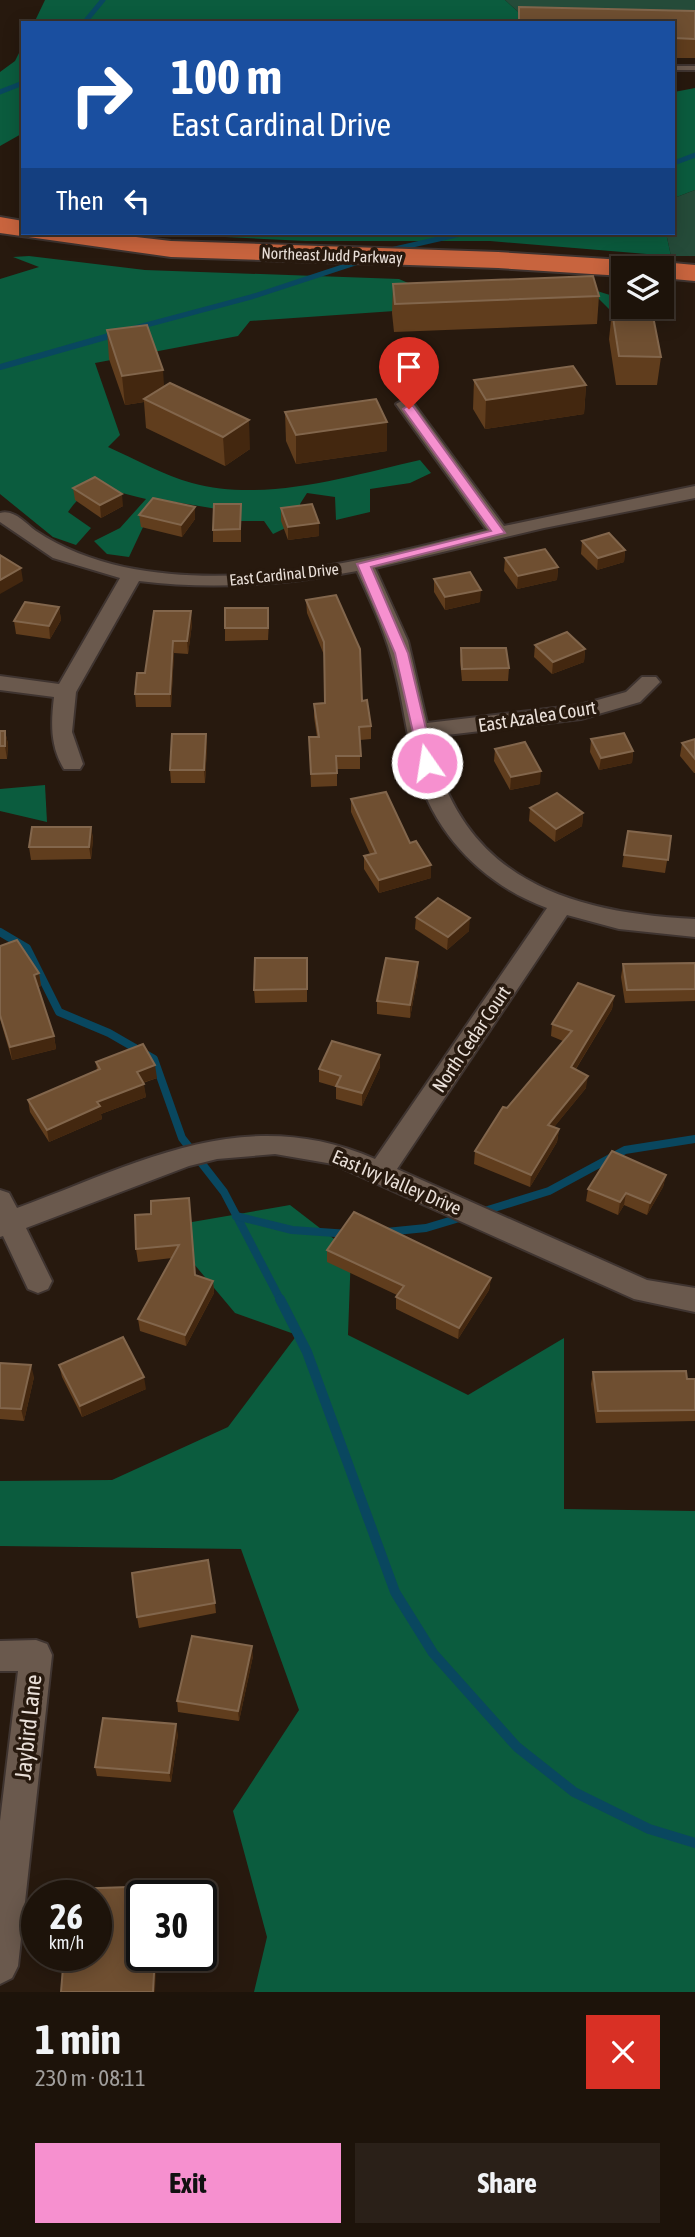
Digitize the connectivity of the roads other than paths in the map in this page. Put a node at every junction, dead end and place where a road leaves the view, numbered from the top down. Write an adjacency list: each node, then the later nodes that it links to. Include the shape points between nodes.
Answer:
1 (675, 68): 2 (lane)
2 (695, 68)
3 (0, 225): 4 (highway)
4 (21, 229)
5 (56, 235): 6 (highway, Northeast Judd Parkway, via 171,250)
6 (611, 267)
7 (674, 271): 8 (highway)
8 (695, 273)
9 (405, 404): 12 (street)
10 (695, 492): 12 (street, East Cardinal Drive)
11 (6, 517): 14 (street, East Cardinal Drive, via 66,556)
12 (499, 533): 13 (street, East Cardinal Drive)
13 (364, 564): 14 (street, East Cardinal Drive, via 292,576 218,580); 18 (street, via 401,653)
14 (132, 575): 17 (street)
15 (649, 682): 18 (street, East Azalea Court, via 633,696 581,712)
16 (0, 683): 17 (street)
17 (65, 692): 19 (street, via 61,732)
18 (419, 731): 20 (street, via 435,793 461,835 510,879)
19 (72, 764)
20 (561, 906): 21 (street, via 619,923); 22 (street, North Cedar Court)
21 (695, 928)
22 (381, 1172): 23 (street, East Ivy Valley Drive, via 337,1154 307,1148 275,1144 217,1149); 25 (street, East Ivy Valley Drive, via 644,1291)
23 (4, 1216): 24 (street, East Ivy Valley Drive)
24 (38, 1281)
25 (695, 1300)
26 (0, 1656): 27 (street, Jaybird Lane, via 36,1655)
27 (0, 1966)

